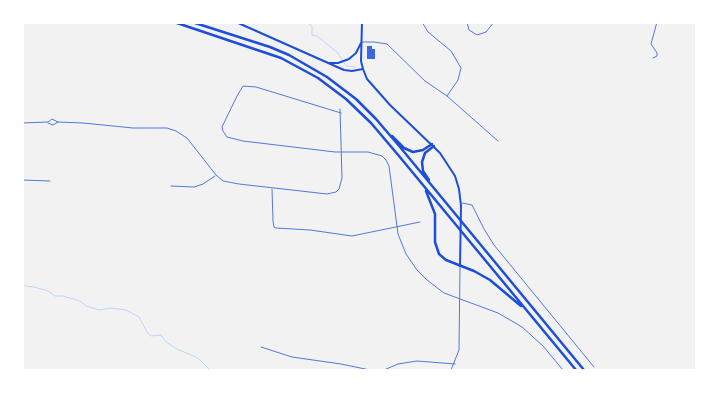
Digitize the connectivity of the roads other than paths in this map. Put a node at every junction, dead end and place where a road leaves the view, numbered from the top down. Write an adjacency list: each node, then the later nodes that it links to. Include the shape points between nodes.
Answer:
1 (174, 22): 31 (highway, via 268,52 318,78 366,118)
2 (192, 22): 22 (highway, via 270,47 309,66 350,94)
3 (236, 22): 14 (main road)
4 (362, 22): 11 (main road)
5 (422, 22): 16 (street, via 428,32 451,51 460,68 458,80)
6 (467, 22): 7 (street, via 470,32 479,35)
7 (494, 22)
8 (556, 22): 9 (street)
9 (564, 22)
10 (657, 22): 13 (street, via 651,44 657,53)
11 (362, 38): 12 (main road); 14 (main road, via 356,53 346,60 332,63)
12 (362, 42): 15 (main road); 16 (street, via 387,44 425,81)
13 (654, 58)
14 (320, 59): 15 (main road, via 346,71)
15 (363, 69): 24 (main road, via 367,79 386,101)
16 (447, 96): 23 (street)
17 (340, 109): 18 (street)
18 (340, 113): 25 (street); 25 (street, via 252,86 241,87 222,127 227,138)
19 (48, 122): 20 (street, via 53,125); 20 (street, via 52,119); 21 (street)
20 (58, 122): 26 (street, via 176,131 193,144)
21 (22, 123)
22 (389, 134): 24 (highway, via 410,151 420,151); 29 (highway)
23 (498, 141)
24 (433, 145): 29 (highway, via 422,162); 33 (main road, via 453,172)
25 (342, 151): 32 (street, via 342,178 336,192 321,194); 35 (street, via 376,153 386,160)
26 (216, 175): 30 (street, via 194,187); 32 (street, via 226,182)
27 (22, 180): 28 (street)
28 (50, 181)
29 (430, 184): 47 (highway)
30 (171, 186)
31 (424, 187): 36 (highway, via 435,214 437,251 446,260); 38 (highway)
32 (272, 188): 35 (street, via 276,228 352,236)
33 (461, 203): 36 (main road); 41 (street, via 472,205 494,245)
34 (420, 222): 35 (street)
35 (397, 227): 37 (street, via 403,247 417,270 438,289)
36 (460, 266): 37 (street); 38 (highway, via 490,280)
37 (460, 299): 40 (street, via 460,344); 45 (street, via 498,313 522,327)
38 (524, 308): 46 (highway)
39 (261, 347): 42 (street, via 292,358)
40 (454, 364): 43 (street, via 417,361); 44 (street)
41 (594, 367)
42 (370, 370)
43 (384, 370)
44 (451, 370)
45 (563, 370)
46 (576, 370)
47 (584, 370)

